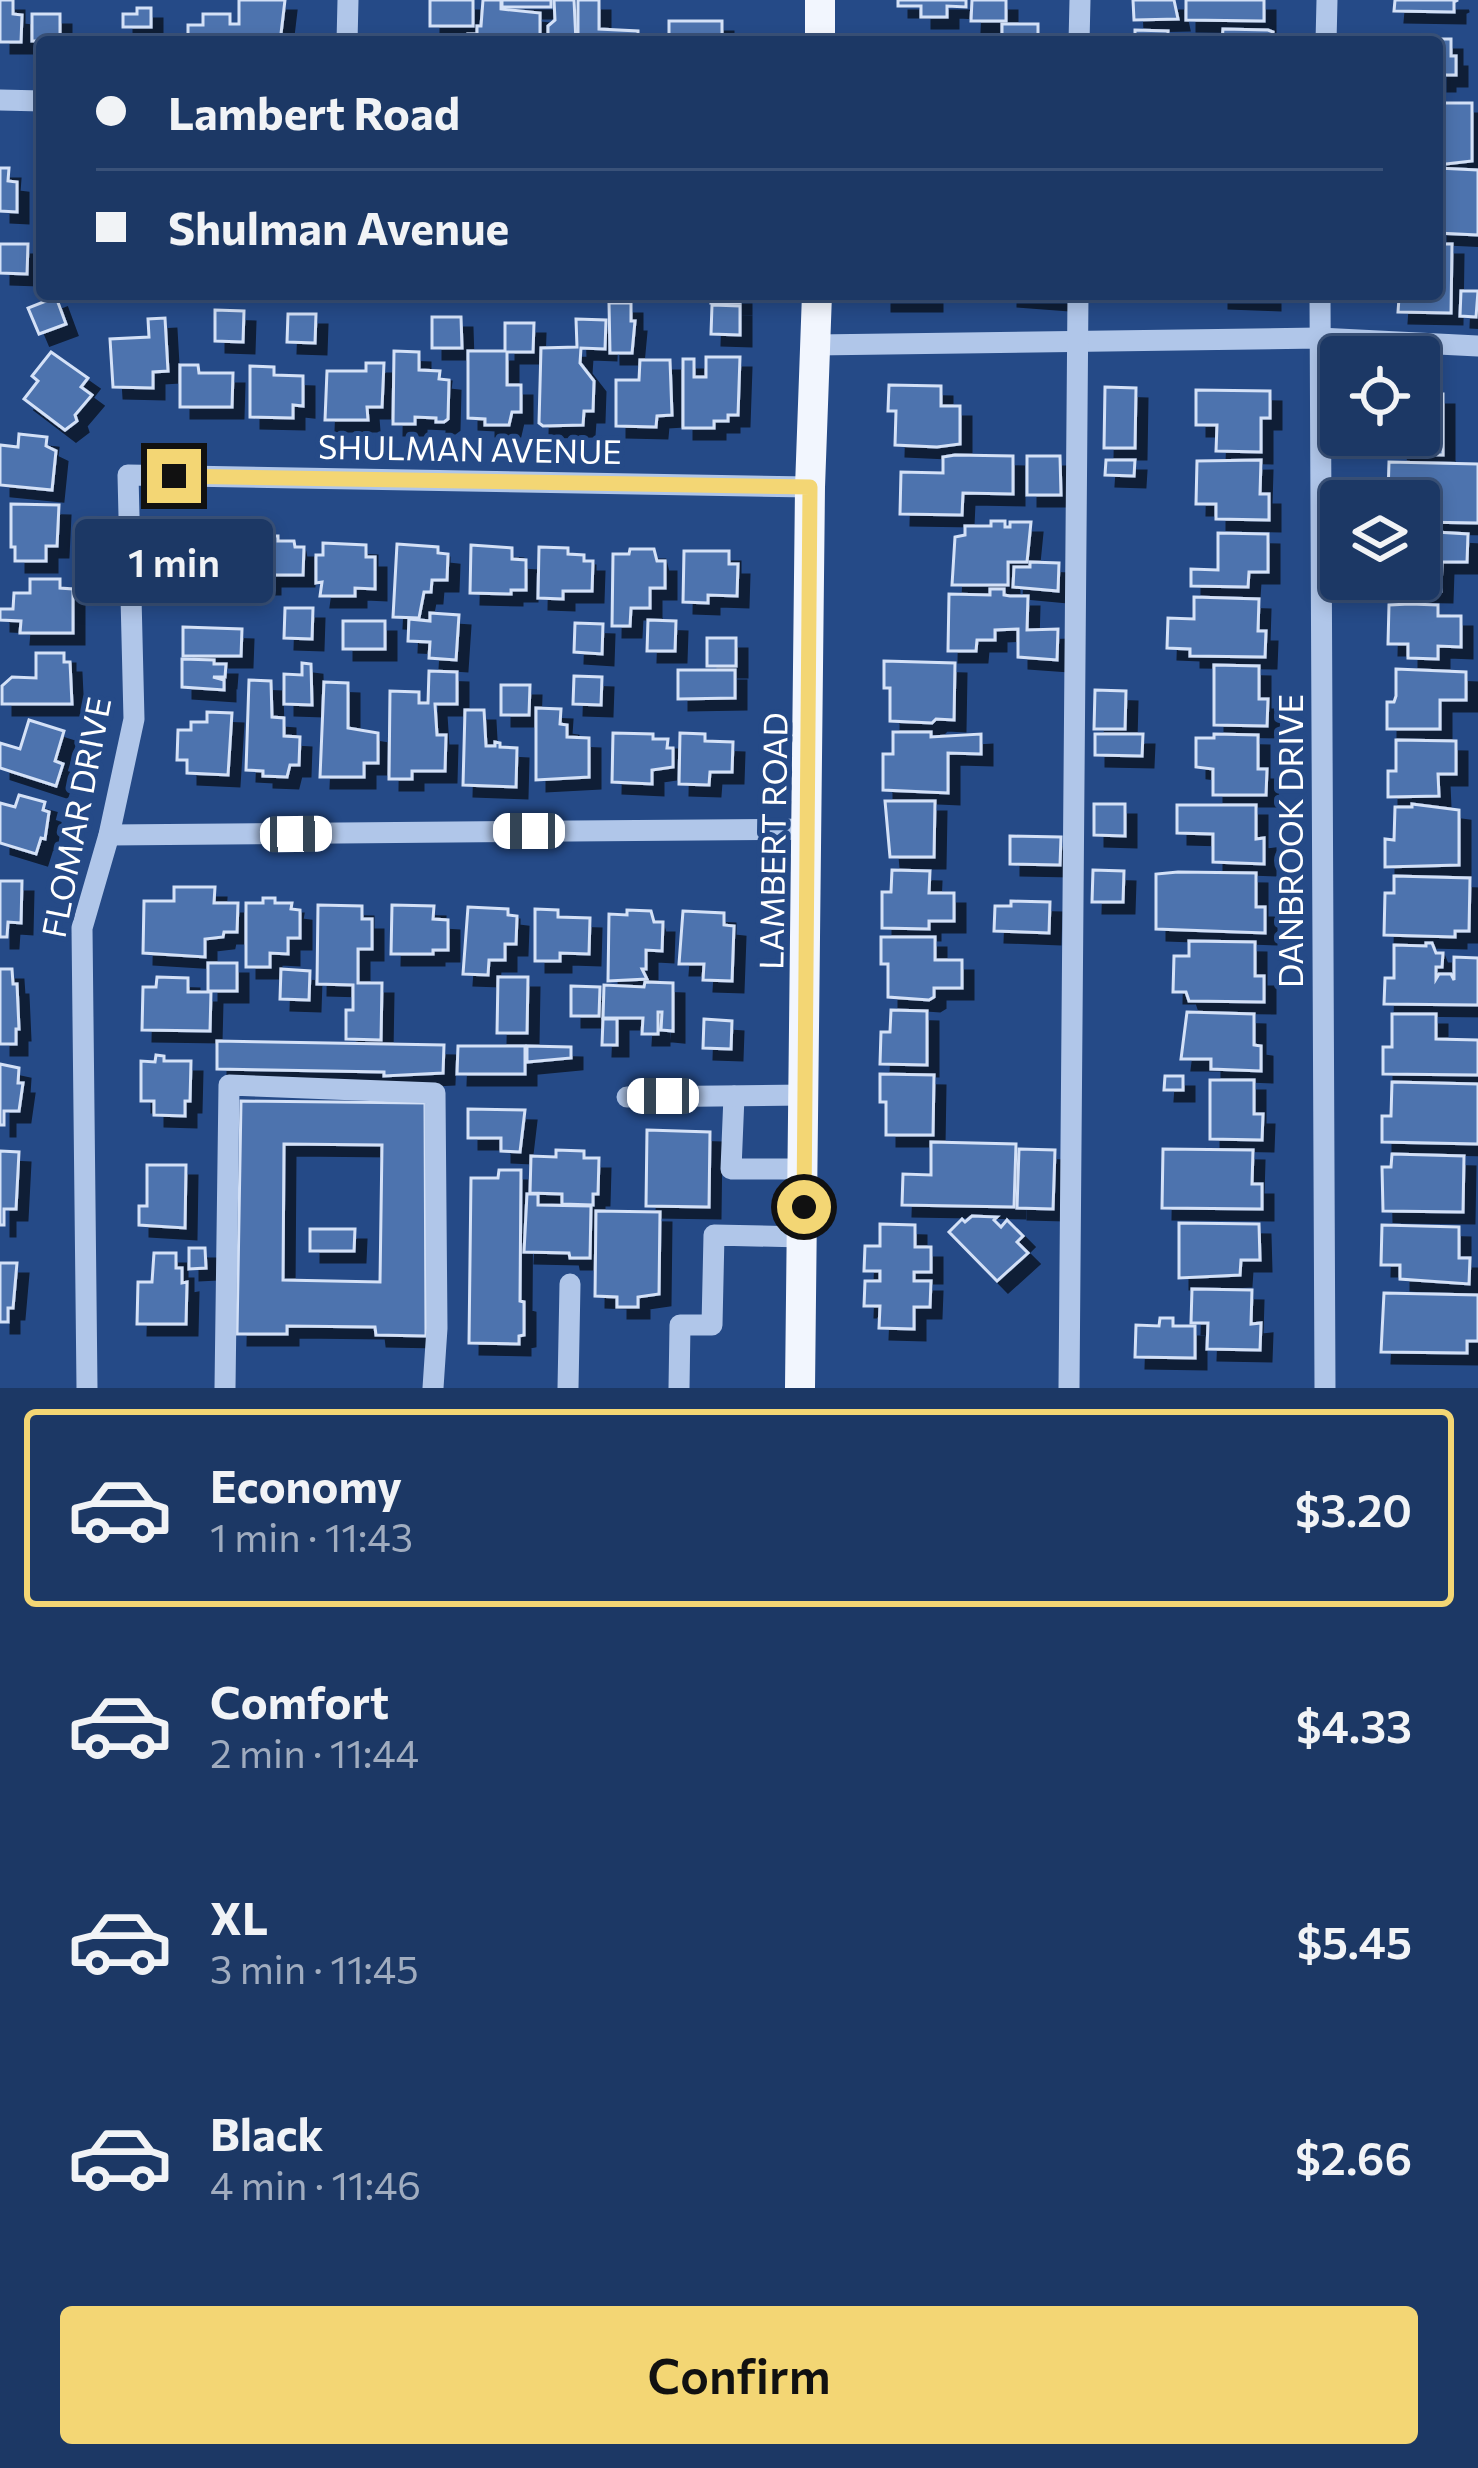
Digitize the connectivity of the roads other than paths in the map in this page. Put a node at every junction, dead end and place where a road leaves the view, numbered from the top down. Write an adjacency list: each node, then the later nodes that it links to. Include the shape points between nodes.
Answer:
1 (348, 0): 5 (street)
2 (820, 0): 6 (main road)
3 (1079, 0): 7 (street)
4 (1327, 0): 8 (street)
5 (347, 36)
6 (820, 36)
7 (1079, 36)
8 (1326, 36)
9 (0, 100): 10 (street)
10 (36, 101)
11 (817, 300): 16 (main road, LAMBERT ROAD)
12 (1078, 300): 15 (street)
13 (1320, 300): 14 (street, DANBROOK DRIVE)
14 (1318, 338): 15 (street); 17 (street); 35 (street, DANBROOK DRIVE)
15 (1078, 341): 16 (street); 34 (street)
16 (815, 345): 19 (main road, LAMBERT ROAD)
17 (1478, 346)
18 (128, 475): 19 (street, SHULMAN AVENUE); 21 (street, FLOMAR DRIVE, via 134,719)
19 (810, 487): 20 (main road, LAMBERT ROAD)
20 (809, 829): 21 (street); 22 (main road, LAMBERT ROAD)
21 (109, 836): 28 (street, FLOMAR DRIVE, via 82,928)
22 (804, 1095): 23 (street); 25 (main road, LAMBERT ROAD)
23 (734, 1096): 24 (street); 25 (street, via 731,1169)
24 (627, 1097)
25 (804, 1169): 26 (main road, LAMBERT ROAD)
26 (803, 1237): 32 (street, via 714,1235 712,1325 680,1325); 33 (main road, LAMBERT ROAD)
27 (570, 1284): 31 (street)
28 (87, 1388)
29 (225, 1388): 30 (street, via 229,1085 435,1093)
30 (433, 1388)
31 (568, 1388)
32 (679, 1388)
33 (800, 1388)
34 (1069, 1388)
35 (1325, 1388)

